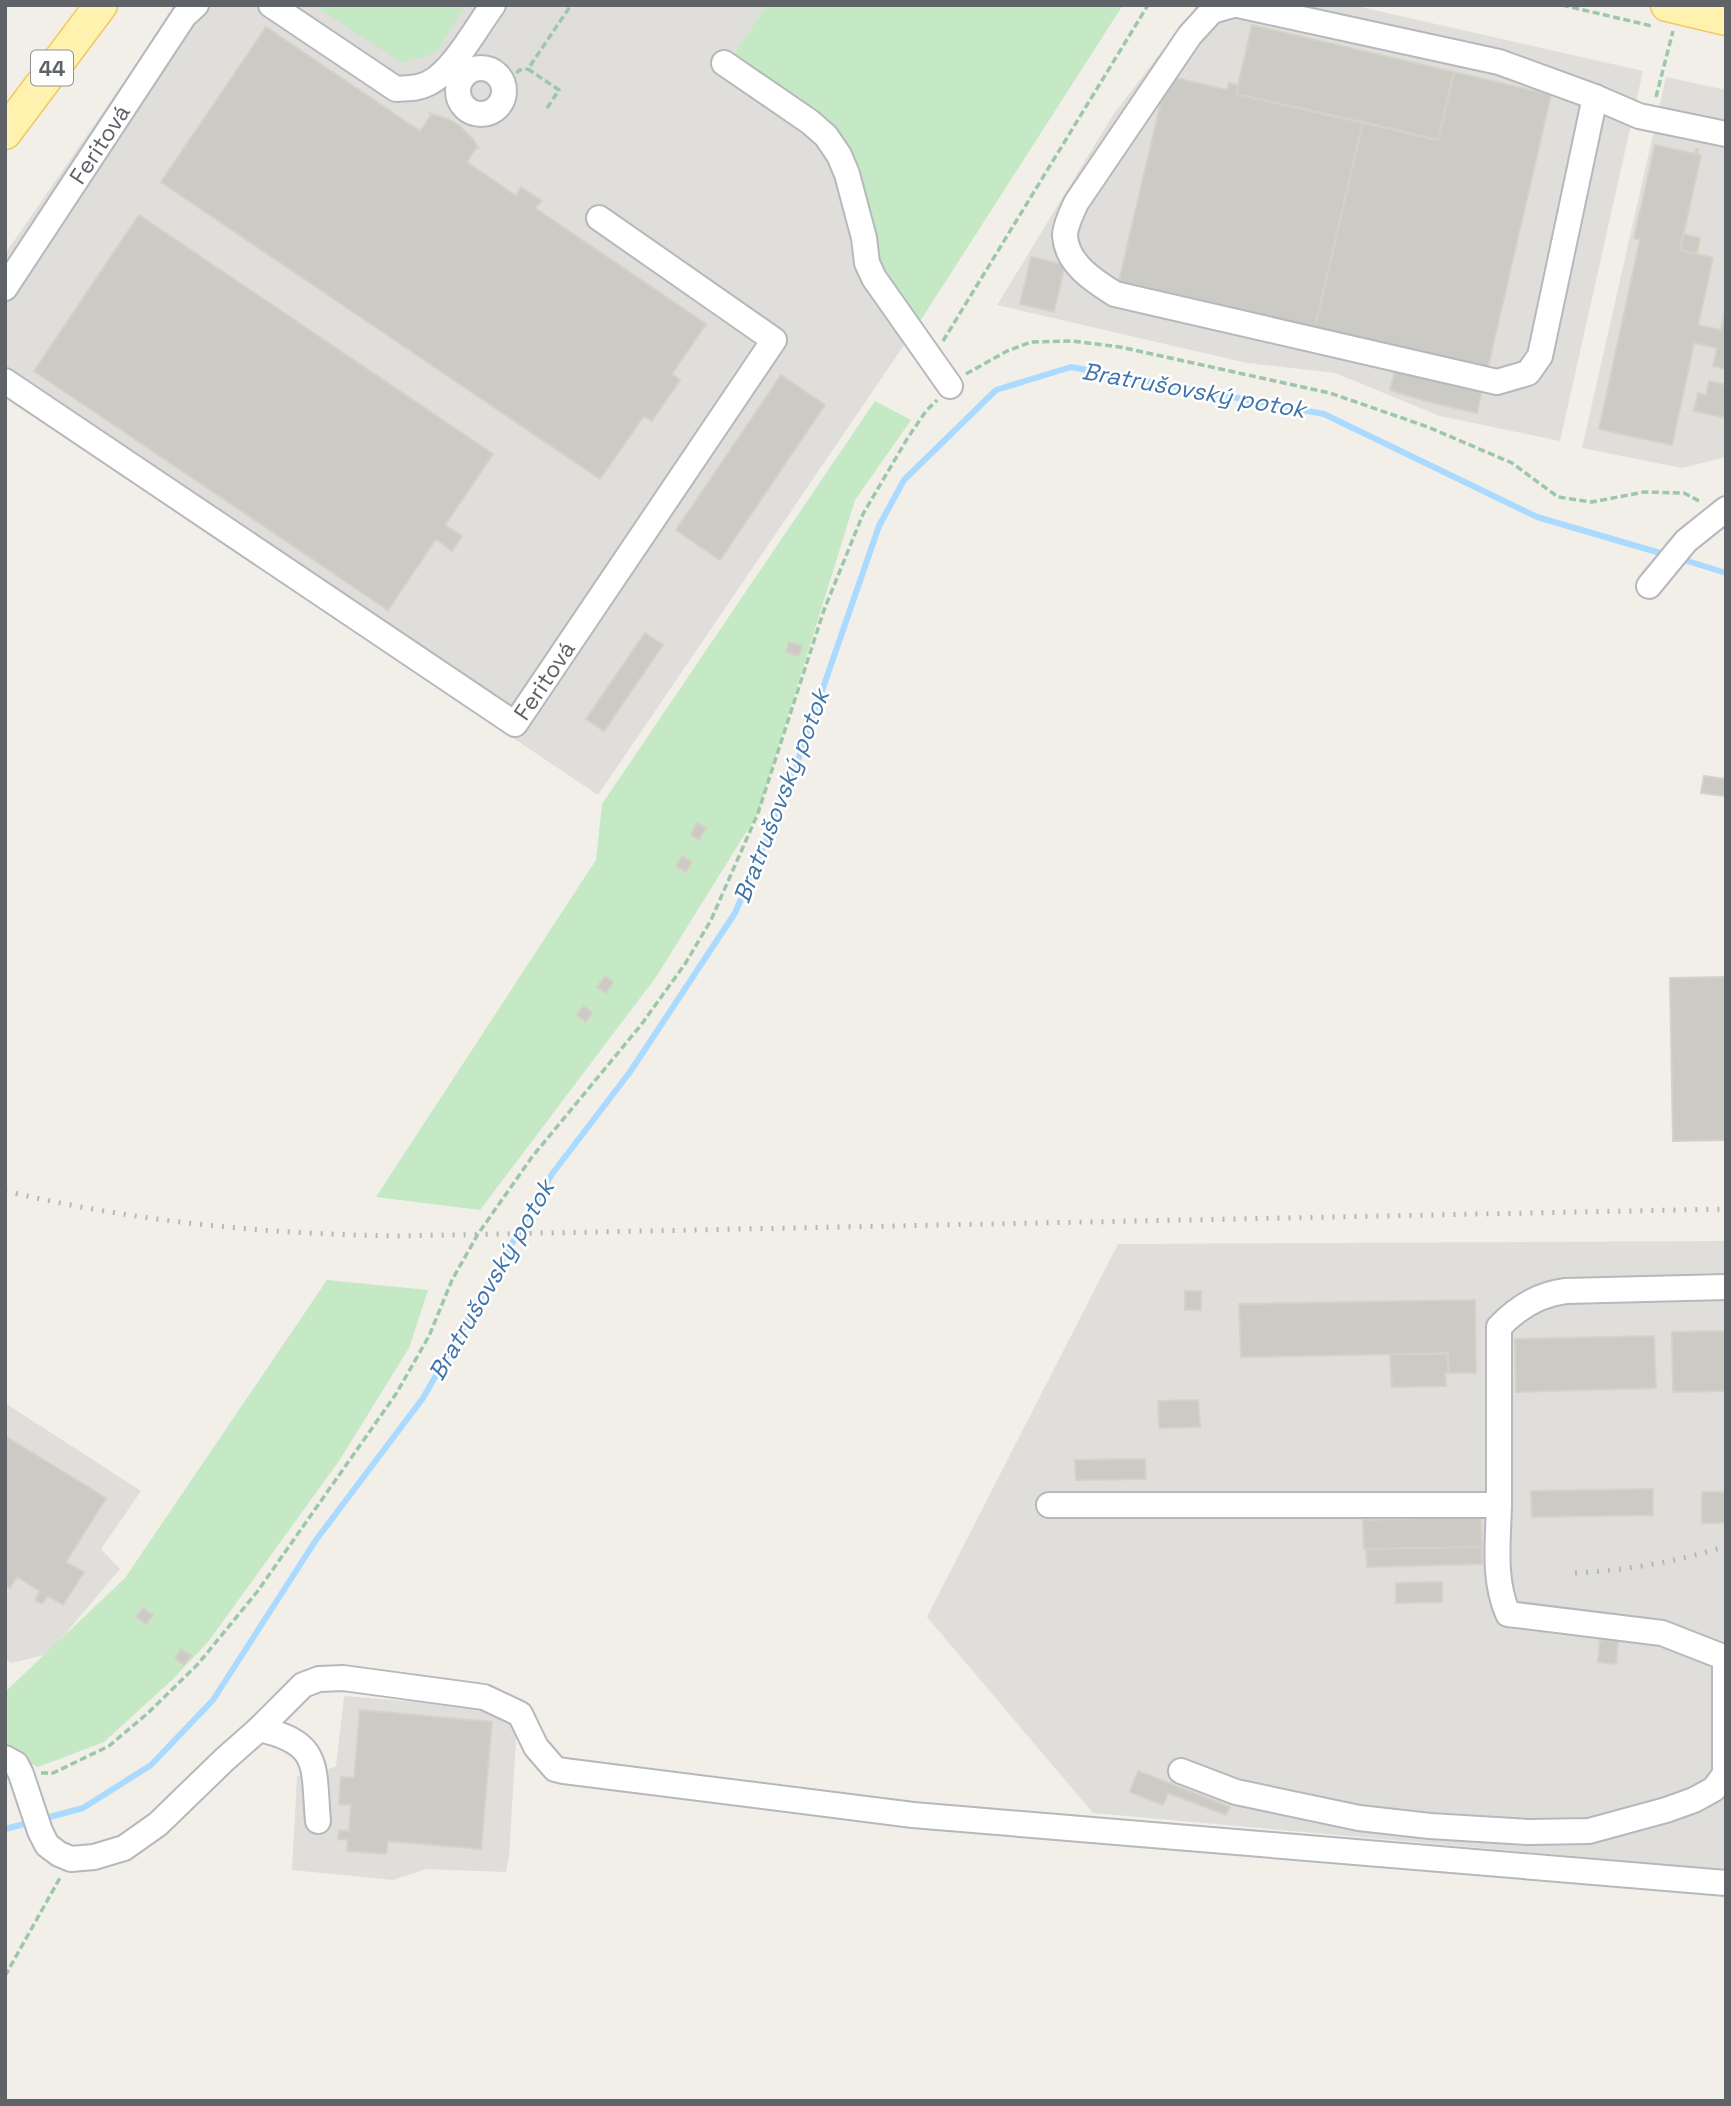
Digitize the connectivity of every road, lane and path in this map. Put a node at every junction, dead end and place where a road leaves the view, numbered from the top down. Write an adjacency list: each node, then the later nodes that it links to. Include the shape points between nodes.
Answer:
1 (101, 5): 18 (main road, 44)
2 (196, 5): 21 (street, Feritová, via 184,16)
3 (271, 5): 13 (street, via 396,89 414,88)
4 (493, 5): 13 (street)
5 (571, 5): 12 (path)
6 (1147, 5): 22 (path)
7 (1236, 5): 15 (street, via 1499,62); 15 (street, via 1212,11 1190,35 1076,203 1065,234 1070,253 1081,269 1115,295 1497,382 1528,373 1539,356)
8 (1562, 5): 10 (path)
9 (1726, 19): 10 (main road)
10 (1667, 21): 17 (path)
11 (724, 63): 22 (street, via 826,136 847,174 874,278)
12 (528, 69): 14 (path, via 519,70); 16 (path, via 559,90)
13 (455, 73): 14 (street, via 486,68 499,76); 14 (street, via 458,96 473,113 495,110)
14 (504, 90)
15 (1595, 97): 17 (street)
16 (547, 108)
17 (1645, 117): 19 (street)
18 (5, 132)
19 (1726, 134)
20 (599, 218): 23 (street, Feritová, via 774,340 515,724)
21 (5, 288)
22 (932, 358): 24 (street)
23 (5, 382)
24 (950, 386): 25 (path, via 1007,351 1031,342 1120,347 1330,393 1428,426 1512,463 1558,497 1592,502 1644,492 1684,493); 32 (path, via 926,411 863,514 824,610 758,813 711,920 640,1026 539,1148 478,1234 396,1394 257,1592 198,1664 148,1713 109,1746 54,1773)
25 (1722, 511): 26 (street, via 1686,541)
26 (1654, 579)
27 (1726, 1287): 29 (street, via 1552,1293 1511,1314 1499,1327)
28 (1049, 1505): 29 (street)
29 (1499, 1505): 30 (street, via 1498,1575 1508,1614 1662,1633)
30 (1725, 1658): 33 (street, via 1725,1774 1714,1789 1666,1810 1589,1831 1528,1832 1359,1818 1236,1792)
31 (259, 1729): 34 (street, via 292,1739 312,1760); 35 (street, via 147,1832 124,1847); 36 (street, via 303,1685 343,1678 484,1697 520,1714 536,1747 555,1769 564,1771 913,1815)
32 (13, 1766): 35 (street, via 47,1845)
33 (1181, 1771)
34 (318, 1821)
35 (71, 1859): 37 (path)
36 (1726, 1883)
37 (5, 1976)

